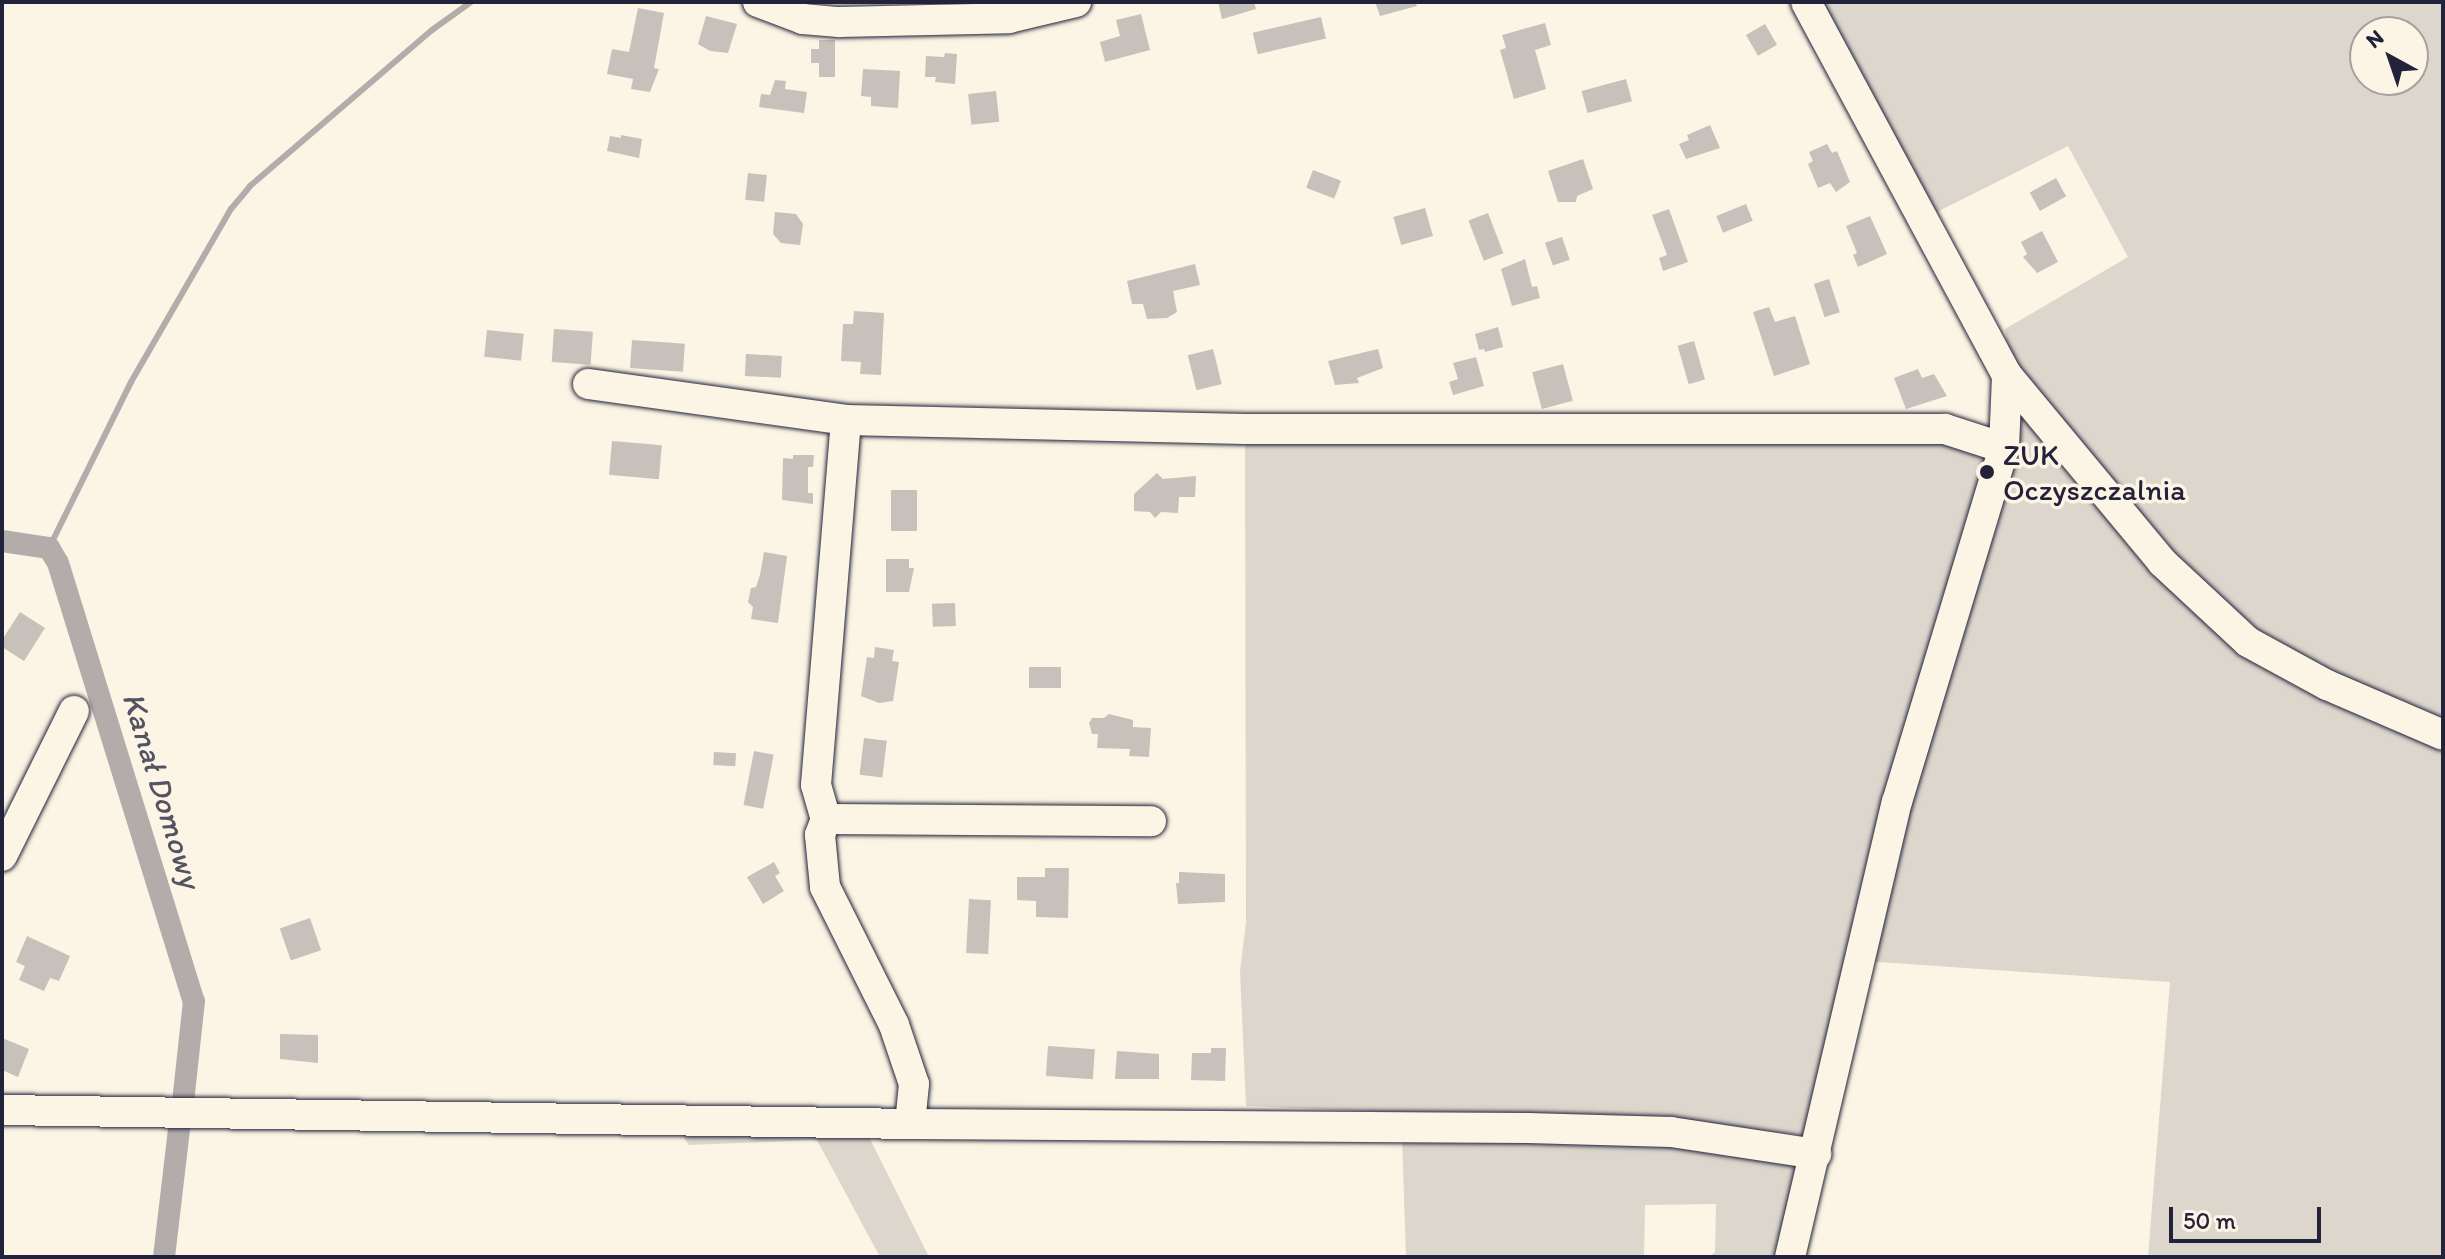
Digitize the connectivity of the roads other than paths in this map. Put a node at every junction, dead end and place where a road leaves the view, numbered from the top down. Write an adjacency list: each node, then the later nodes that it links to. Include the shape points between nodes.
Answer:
1 (758, 2): 2 (street, via 803,19 839,22 1009,18)
2 (1076, 2)
3 (1806, 2): 4 (street)
4 (2007, 375): 7 (street); 9 (street, via 2162,562 2248,642 2327,685)
5 (588, 384): 6 (street)
6 (846, 420): 7 (street, via 1245,429 1945,429); 10 (street, via 816,785)
7 (2004, 448): 15 (street, via 1897,802)
8 (74, 711): 12 (street)
9 (2443, 735)
10 (826, 819): 11 (street); 14 (street, via 820,835 825,887 894,1025 914,1084)
11 (1151, 821)
12 (2, 856)
13 (2, 1110): 14 (street)
14 (910, 1124): 15 (street, via 1655,1131)
15 (1816, 1154): 16 (street)
16 (1790, 1257)

